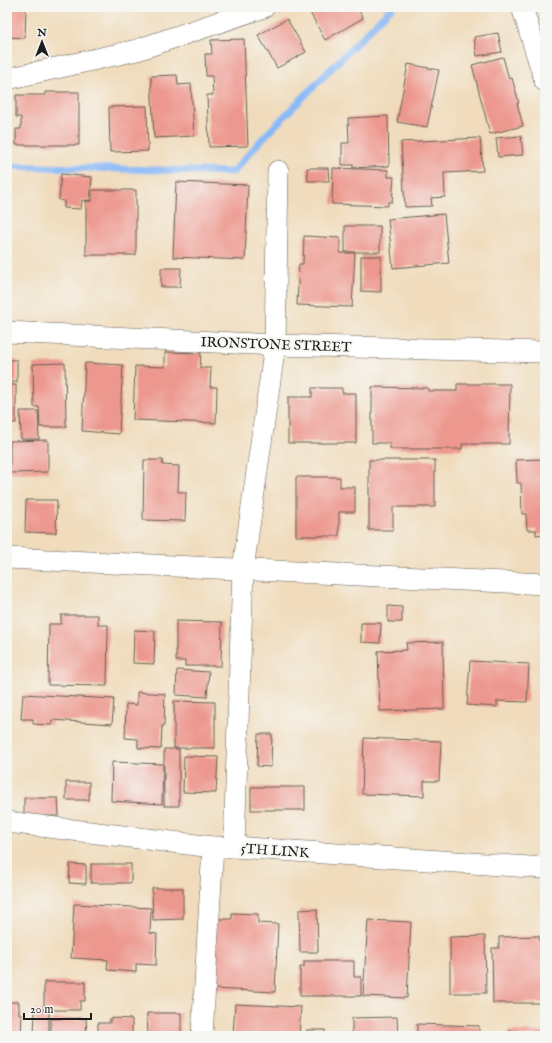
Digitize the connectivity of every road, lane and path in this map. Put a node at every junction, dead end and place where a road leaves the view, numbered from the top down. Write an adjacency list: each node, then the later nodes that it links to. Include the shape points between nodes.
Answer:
1 (264, 7): 3 (street, via 137,50)
2 (522, 7): 4 (street)
3 (7, 79)
4 (545, 81)
5 (278, 171): 7 (street)
6 (7, 332): 7 (street, IRONSTONE STREET)
7 (275, 345): 8 (street, IRONSTONE STREET); 10 (street)
8 (545, 352)
9 (7, 558): 10 (street)
10 (243, 569): 11 (street); 14 (street)
11 (545, 584)
12 (7, 822): 13 (street, 5TH LINK)
13 (214, 847): 14 (street, 5TH LINK); 16 (street)
14 (234, 847): 15 (street, 5TH LINK)
15 (545, 868)
16 (202, 1036)

